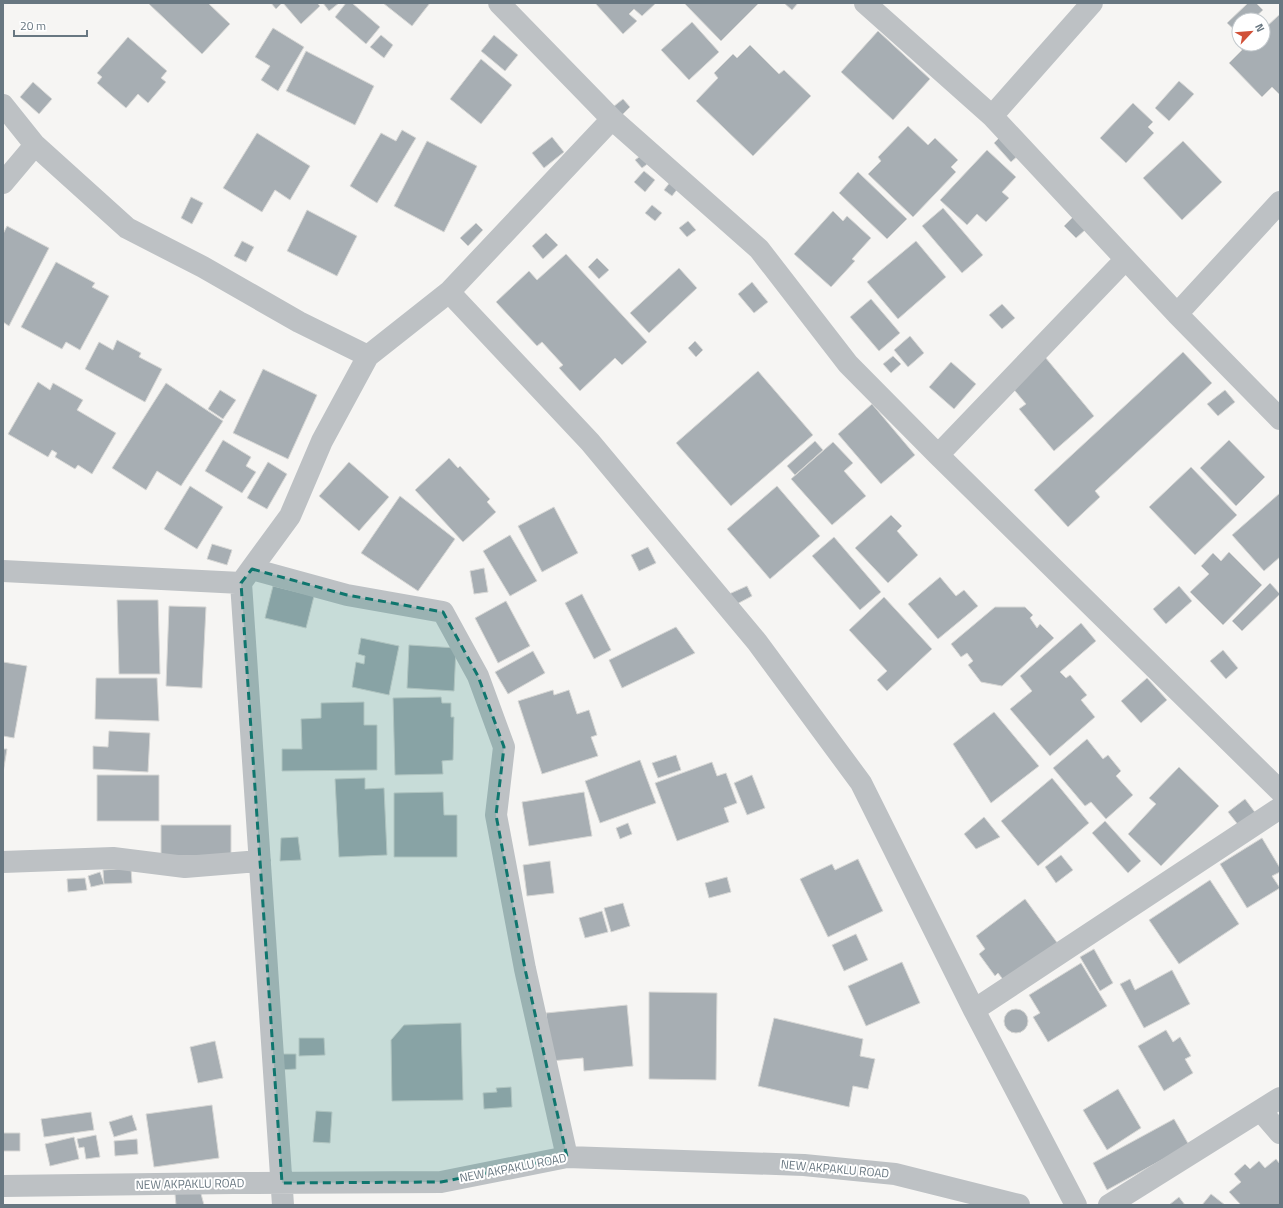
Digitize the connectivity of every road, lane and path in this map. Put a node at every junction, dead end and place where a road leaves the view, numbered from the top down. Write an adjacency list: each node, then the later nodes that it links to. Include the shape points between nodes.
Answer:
1 (500, 3): 6 (street)
2 (865, 3): 5 (street)
3 (1092, 3): 5 (street)
4 (3, 105): 7 (street)
5 (992, 116): 10 (street)
6 (612, 119): 11 (street); 15 (street, via 759,249 848,364)
7 (35, 145): 8 (street); 13 (street, via 127,228 299,322)
8 (3, 183)
9 (1280, 202): 12 (street)
10 (1125, 260): 12 (street); 15 (street)
11 (449, 292): 13 (street); 22 (street, via 590,442 757,642 861,783)
12 (1177, 314): 14 (street)
13 (368, 356): 17 (street, via 322,441 290,516)
14 (1280, 419)
15 (938, 455): 18 (street)
16 (3, 570): 17 (street)
17 (247, 576): 20 (street); 26 (street, via 443,612 478,676 504,747 496,815 525,969)
18 (1280, 791)
19 (1280, 808): 22 (street)
20 (260, 861): 21 (street, via 185,867 113,858); 27 (street)
21 (3, 862)
22 (974, 1010): 31 (street)
23 (1280, 1098): 24 (street)
24 (1262, 1110): 25 (street); 32 (street)
25 (1280, 1133)
26 (567, 1157): 27 (street, NEW AKPAKLU ROAD, via 441,1182); 30 (street, NEW AKPAKLU ROAD, via 804,1165 895,1174)
27 (282, 1183): 28 (street, NEW AKPAKLU ROAD); 29 (street)
28 (3, 1186)
29 (283, 1205)
30 (1019, 1205)
31 (1076, 1205)
32 (1109, 1205)

